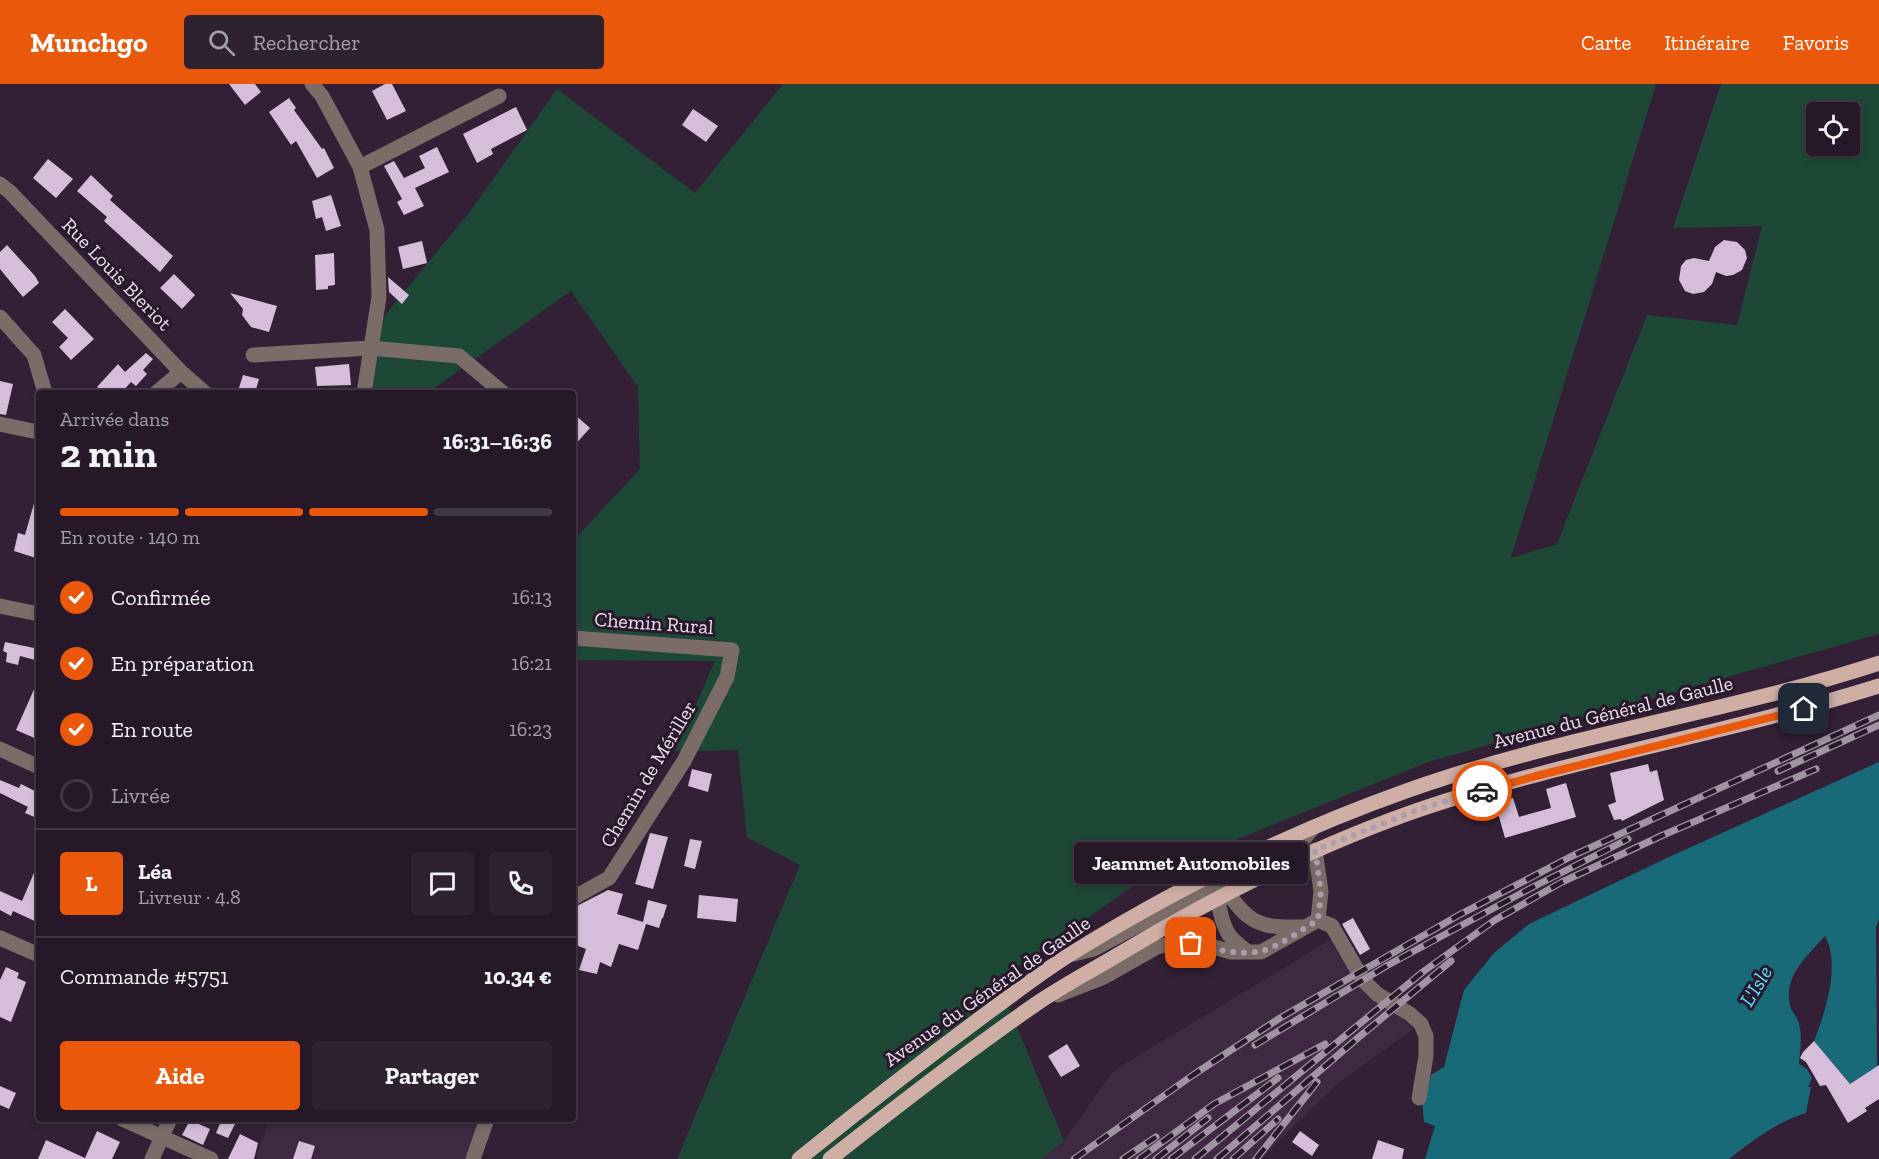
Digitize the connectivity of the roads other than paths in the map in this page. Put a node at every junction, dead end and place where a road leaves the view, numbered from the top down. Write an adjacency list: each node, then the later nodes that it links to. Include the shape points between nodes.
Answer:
1 (312, 84): 3 (street)
2 (500, 96): 3 (street)
3 (360, 167): 6 (street, via 377,231 379,297)
4 (0, 184): 8 (street, Rue Louis Bleriot)
5 (0, 317): 9 (street, via 34,355)
6 (370, 348): 7 (street); 12 (street); 13 (street, via 459,356)
7 (253, 355)
8 (181, 372): 10 (street); 11 (street, Rue Louis Bleriot)
9 (44, 390)
10 (160, 390)
11 (202, 390)
12 (364, 390)
13 (499, 390)
14 (0, 424): 15 (street)
15 (36, 430)
16 (0, 606): 17 (street)
17 (36, 613)
18 (576, 638): 19 (street, Chemin Rural)
19 (732, 650): 27 (street, Chemin de Mériller, via 727,676 678,771 609,878)
20 (1879, 663): 24 (main road, Avenue du Général de Gaulle, via 1827,680 1518,755 1406,791)
21 (1879, 686): 25 (main road, Avenue du Général de Gaulle, via 1426,807)
22 (0, 749): 23 (street)
23 (36, 766)
24 (1314, 827): 26 (street, via 1296,846 1226,881); 32 (main road, Avenue du Général de Gaulle, via 1203,878)
25 (1315, 850): 26 (main road, Avenue du Général de Gaulle); 28 (street, via 1321,891)
26 (1222, 894): 28 (street, via 1247,915 1277,928); 30 (street, via 1224,927 1233,941); 32 (street, via 1212,889 1197,894 1095,949); 33 (main road, Avenue du Général de Gaulle)
27 (576, 896)
28 (1313, 923): 30 (street, via 1261,951); 34 (street, via 1332,926 1363,980 1421,1024 1426,1036 1426,1056)
29 (0, 938): 31 (street)
30 (1248, 952): 33 (street, via 1179,942 1157,947 1104,977)
31 (36, 954)
32 (1068, 955): 42 (main road, Avenue du Général de Gaulle, via 913,1067)
33 (1038, 1003): 43 (main road, Avenue du Général de Gaulle)
34 (1419, 1098)
35 (128, 1122): 38 (street)
36 (168, 1122): 38 (street)
37 (486, 1122): 41 (street)
38 (161, 1137): 39 (street); 40 (street)
39 (152, 1159)
40 (211, 1159)
41 (473, 1159)
42 (799, 1159)
43 (830, 1159)

